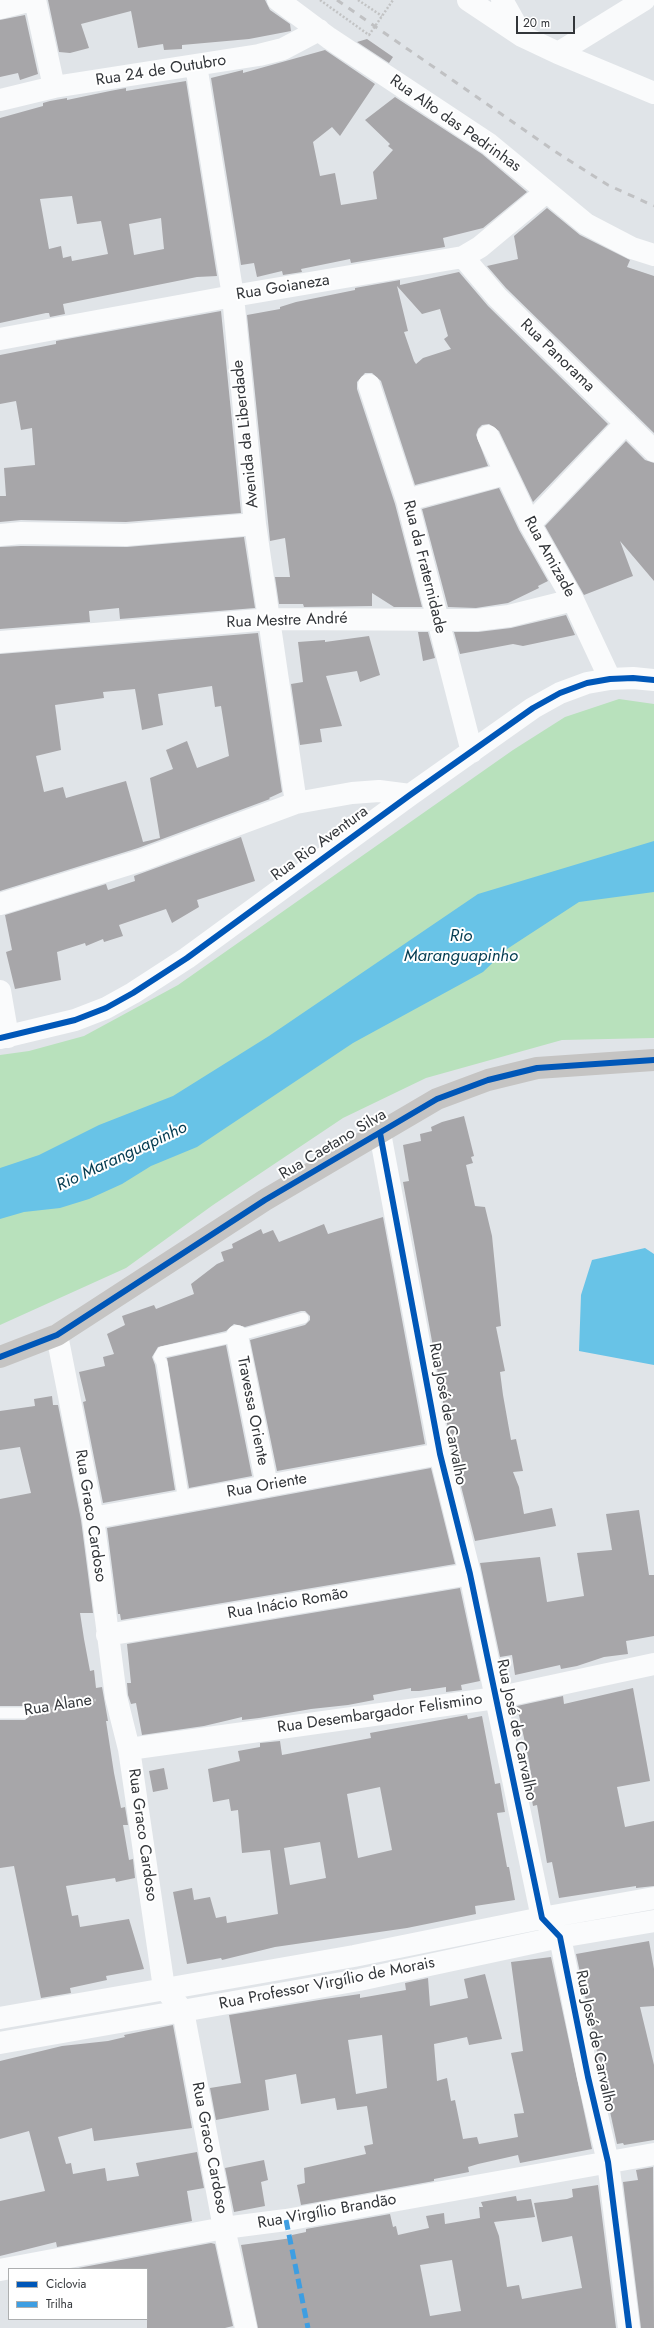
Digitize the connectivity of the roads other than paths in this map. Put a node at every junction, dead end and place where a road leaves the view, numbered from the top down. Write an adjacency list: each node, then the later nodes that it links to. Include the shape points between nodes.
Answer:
1 (34, 0): 6 (street); 11 (street)
2 (278, 0): 7 (street, Rua Alto das Pedrinhas)
3 (468, 0): 8 (street)
4 (502, 0): 8 (street)
5 (644, 0): 9 (street)
6 (0, 8)
7 (319, 30): 10 (street, Rua 24 de Outubro, via 283,49); 14 (street, Rua Alto das Pedrinhas, via 489,144)
8 (522, 36): 9 (street)
9 (558, 53): 12 (street)
10 (196, 65): 11 (street, Rua 24 de Outubro); 17 (street, Avenida da Liberdade)
11 (54, 87): 13 (street, Rua 24 de Outubro)
12 (654, 93)
13 (0, 100)
14 (546, 192): 15 (street, Rua Alto das Pedrinhas, via 586,224 603,234); 16 (street, Rua Goianeza, via 480,247)
15 (654, 255)
16 (463, 257): 17 (street, Rua Goianeza); 20 (street, Rua Panorama, via 497,297)
17 (233, 296): 18 (street, Rua Goianeza); 25 (street, Avenida da Liberdade)
18 (0, 339)
19 (369, 385): 24 (street, Rua da Fraternidade)
20 (626, 423): 22 (street, Rua Panorama); 26 (street)
21 (488, 436): 23 (street, Rua Amizade)
22 (654, 451)
23 (505, 474): 24 (street); 26 (street, Rua Amizade)
24 (407, 500): 30 (street, Rua da Fraternidade)
25 (255, 524): 27 (street, via 126,535); 29 (street, Avenida da Liberdade)
26 (530, 524): 28 (street, Rua Amizade)
27 (0, 535)
28 (573, 600): 30 (street, Rua Mestre André, via 509,616 477,620); 32 (street, Rua Amizade)
29 (270, 619): 30 (street, Rua Mestre André); 31 (street, Rua Mestre André); 36 (street, Avenida da Liberdade)
30 (437, 620): 34 (street, Rua da Fraternidade)
31 (0, 642)
32 (610, 679): 33 (street, Rua Rio Aventura); 34 (street, Rua Rio Aventura, via 587,683 560,693 533,708)
33 (654, 680)
34 (472, 752): 35 (street, Rua Rio Aventura)
35 (410, 794): 36 (street, Rua Rio Aventura, via 379,791 352,793); 39 (street, Rua Rio Aventura, via 187,958 133,993 106,1008 74,1020)
36 (296, 803): 37 (street, Rua Rio Aventura, via 142,860)
37 (0, 904)
38 (0, 991): 39 (street)
39 (4, 1037)
40 (654, 1060): 41 (main road, Rua Caetano Silva, via 537,1068 488,1080 437,1099)
41 (380, 1133): 43 (main road, Rua Caetano Silva, via 265,1200); 46 (street, Rua José de Carvalho)
42 (303, 1318): 44 (lane)
43 (57, 1335): 45 (main road, Rua Caetano Silva); 49 (street, Rua Graco Cardoso)
44 (237, 1336): 47 (street, Travessa Oriente); 48 (lane, via 168,1350 162,1352 159,1357)
45 (0, 1357)
46 (440, 1454): 47 (street, Rua Oriente); 50 (street, Rua José de Carvalho)
47 (267, 1486): 48 (street, Rua Oriente)
48 (184, 1502): 49 (street, Rua Oriente)
49 (93, 1518): 51 (street, Rua Graco Cardoso)
50 (470, 1574): 51 (street, Rua Inácio Romão); 53 (street, Rua José de Carvalho)
51 (107, 1634): 56 (street, Rua Graco Cardoso, via 116,1697)
52 (654, 1664): 53 (street, Rua Desembargador Felismino)
53 (496, 1698): 56 (street, Rua Desembargador Felismino); 58 (street, Rua José de Carvalho)
54 (25, 1712): 55 (lane, Rua Alane)
55 (0, 1713)
56 (129, 1749): 63 (street, Rua Graco Cardoso)
57 (654, 1898): 58 (street, Rua Professor Virgílio de Morais)
58 (542, 1918): 60 (street); 61 (street, Rua Professor Virgílio de Morais)
59 (654, 1921): 60 (street, Rua Professor Virgílio de Morais)
60 (560, 1938): 62 (street, Rua Professor Virgílio de Morais); 68 (street, Rua José de Carvalho)
61 (354, 1956): 62 (street); 63 (street, Rua Professor Virgílio de Morais)
62 (358, 1980): 64 (street, Rua Professor Virgílio de Morais)
63 (164, 1988): 64 (street, Rua Graco Cardoso); 65 (street, Rua Professor Virgílio de Morais)
64 (183, 2011): 66 (street, Rua Professor Virgílio de Morais); 69 (street, Rua Graco Cardoso)
65 (0, 2018)
66 (0, 2043)
67 (654, 2154): 68 (street, Rua Virgílio Brandão)
68 (608, 2162): 69 (street, Rua Virgílio Brandão, via 293,2219); 72 (street, Rua José de Carvalho)
69 (224, 2228): 70 (street, Rua Virgílio Brandão); 71 (street, Rua Graco Cardoso)
70 (11, 2268)
71 (246, 2328)
72 (629, 2328)

